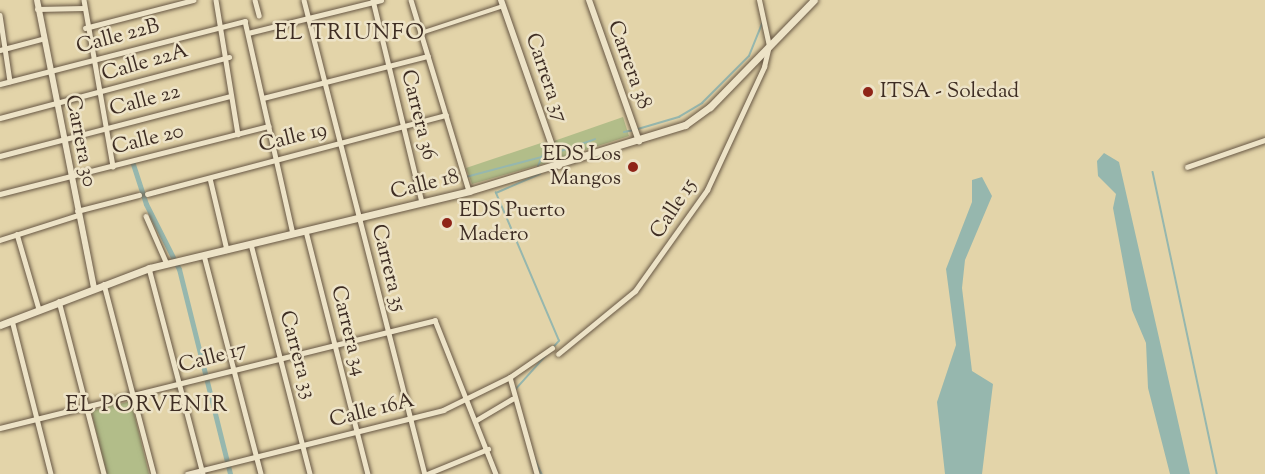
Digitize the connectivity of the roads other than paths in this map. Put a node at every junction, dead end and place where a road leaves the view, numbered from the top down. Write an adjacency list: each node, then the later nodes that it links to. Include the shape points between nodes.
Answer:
1 (37, 0): 16 (street, Carrera 30)
2 (84, 0): 15 (street)
3 (192, 0): 21 (street)
4 (216, 0): 20 (street)
5 (255, 0): 18 (street)
6 (304, 0): 19 (street, Carrera 35)
7 (381, 0): 12 (street)
8 (420, 0): 13 (street)
9 (589, 0): 47 (street, Carrera 38)
10 (759, 0): 25 (street)
11 (814, 0): 25 (main road, Calle 18)
12 (373, 1): 19 (street); 30 (street, Carrera 36)
13 (411, 1): 23 (street)
14 (502, 3): 23 (street); 52 (street, Carrera 37)
15 (84, 8): 16 (street); 21 (street)
16 (37, 9): 24 (street, Carrera 30)
17 (0, 15): 26 (street)
18 (259, 15)
19 (308, 16): 22 (street); 33 (street, Carrera 35)
20 (223, 26): 22 (street, Calle 22B, via 245,21); 28 (street); 29 (street, Calle 22B)
21 (85, 28): 29 (street)
22 (248, 33): 37 (street)
23 (421, 33): 27 (street)
24 (42, 39): 26 (street); 31 (street, Carrera 30)
25 (769, 46): 47 (main road, Calle 18, via 697,117); 82 (street, Calle 15, via 707,190 672,246 608,317)
26 (2, 49): 32 (street)
27 (428, 56): 30 (street); 39 (street)
28 (229, 57): 35 (street, Calle 22A); 36 (street)
29 (92, 61): 31 (street, Calle 22B); 35 (street)
30 (389, 66): 33 (street); 43 (street, Carrera 36)
31 (49, 71): 32 (street, Calle 22B); 38 (street, Carrera 30)
32 (10, 81): 34 (street, Calle 22B)
33 (324, 82): 37 (street); 48 (street, Carrera 35)
34 (0, 84)
35 (99, 93): 38 (street, Calle 22A); 42 (street)
36 (230, 96): 42 (street, Calle 22); 44 (street)
37 (262, 98): 41 (street)
38 (56, 103): 40 (street, Calle 22A); 45 (street, Carrera 30)
39 (446, 115): 43 (street, Calle 19); 56 (street)
40 (0, 118)
41 (269, 126): 44 (street, Calle 20); 50 (street)
42 (106, 129): 45 (street, Calle 22); 51 (street)
43 (405, 130): 48 (street, Calle 19); 60 (street, Carrera 36)
44 (238, 134): 51 (street, Calle 20)
45 (63, 140): 49 (street, Calle 22); 54 (street, Carrera 30)
46 (1265, 140): 53 (street)
47 (639, 141): 52 (main road, Calle 18)
48 (340, 142): 50 (street, Calle 19); 63 (street, Carrera 35)
49 (0, 156)
50 (277, 158): 55 (street, Calle 19); 66 (street)
51 (113, 166): 54 (street, Calle 20)
52 (559, 166): 56 (main road, Calle 18)
53 (1187, 167)
54 (69, 177): 57 (street, Calle 20); 61 (street, Carrera 30)
55 (210, 178): 58 (street, Calle 19); 69 (street)
56 (469, 191): 60 (main road, Calle 18)
57 (0, 194)
58 (147, 194)
59 (139, 195): 61 (street)
60 (422, 202): 63 (main road, Calle 18)
61 (78, 213): 65 (street); 74 (street, Carrera 30)
62 (146, 216): 71 (street)
63 (358, 218): 64 (main road, Calle 18); 79 (street, Carrera 35)
64 (306, 231): 66 (main road, Calle 18); 80 (street, Carrera 34)
65 (17, 234): 67 (street); 76 (street)
66 (293, 234): 68 (main road, Calle 18)
67 (0, 240)
68 (251, 244): 69 (main road, Calle 18); 83 (street, Carrera 33)
69 (227, 250): 70 (main road, Calle 18)
70 (204, 255): 71 (main road, Calle 18); 84 (street)
71 (169, 263): 72 (main road, Calle 18)
72 (149, 268): 73 (main road, Calle 18); 86 (street)
73 (104, 284): 74 (main road, Calle 18); 87 (street)
74 (94, 288): 75 (main road, Calle 18)
75 (59, 301): 76 (main road, Calle 18); 90 (street)
76 (39, 309): 77 (main road, Calle 18)
77 (12, 320): 78 (main road, Calle 18); 92 (street)
78 (0, 325)
79 (386, 330): 80 (street, Calle 17); 89 (street, Calle 17, via 435,320); 91 (street, Carrera 35)
80 (333, 343): 83 (street, Calle 17); 95 (street, Carrera 34)
81 (552, 348): 85 (street, Calle 16A)
82 (558, 354)
83 (281, 357): 84 (street, Calle 17); 96 (street, Carrera 33)
84 (234, 369): 86 (street, Calle 17); 98 (street)
85 (510, 377): 88 (street); 89 (street, Calle 16A)
86 (180, 384): 87 (street, Calle 17); 99 (street)
87 (133, 396): 90 (street, Calle 17); 102 (street)
88 (512, 399): 93 (street); 109 (street)
89 (464, 401): 91 (street, Calle 16A); 93 (street)
90 (85, 405): 92 (street, Calle 17); 101 (street)
91 (410, 417): 95 (street, Calle 16A); 107 (street, Carrera 35)
92 (37, 419): 94 (street, Calle 17); 100 (street)
93 (475, 421): 97 (street)
94 (0, 428)
95 (356, 432): 96 (street, Calle 16A); 106 (street, Carrera 34)
96 (304, 445): 98 (street, Calle 16A); 105 (street, Carrera 33)
97 (488, 449): 107 (street); 108 (street)
98 (257, 456): 99 (street, Calle 16A); 104 (street)
99 (202, 472): 103 (street, Calle 16A)
100 (51, 474)
101 (104, 474)
102 (154, 474)
103 (187, 474)
104 (261, 474)
105 (310, 474)
106 (368, 474)
107 (426, 474)
108 (496, 474)
109 (537, 474)

